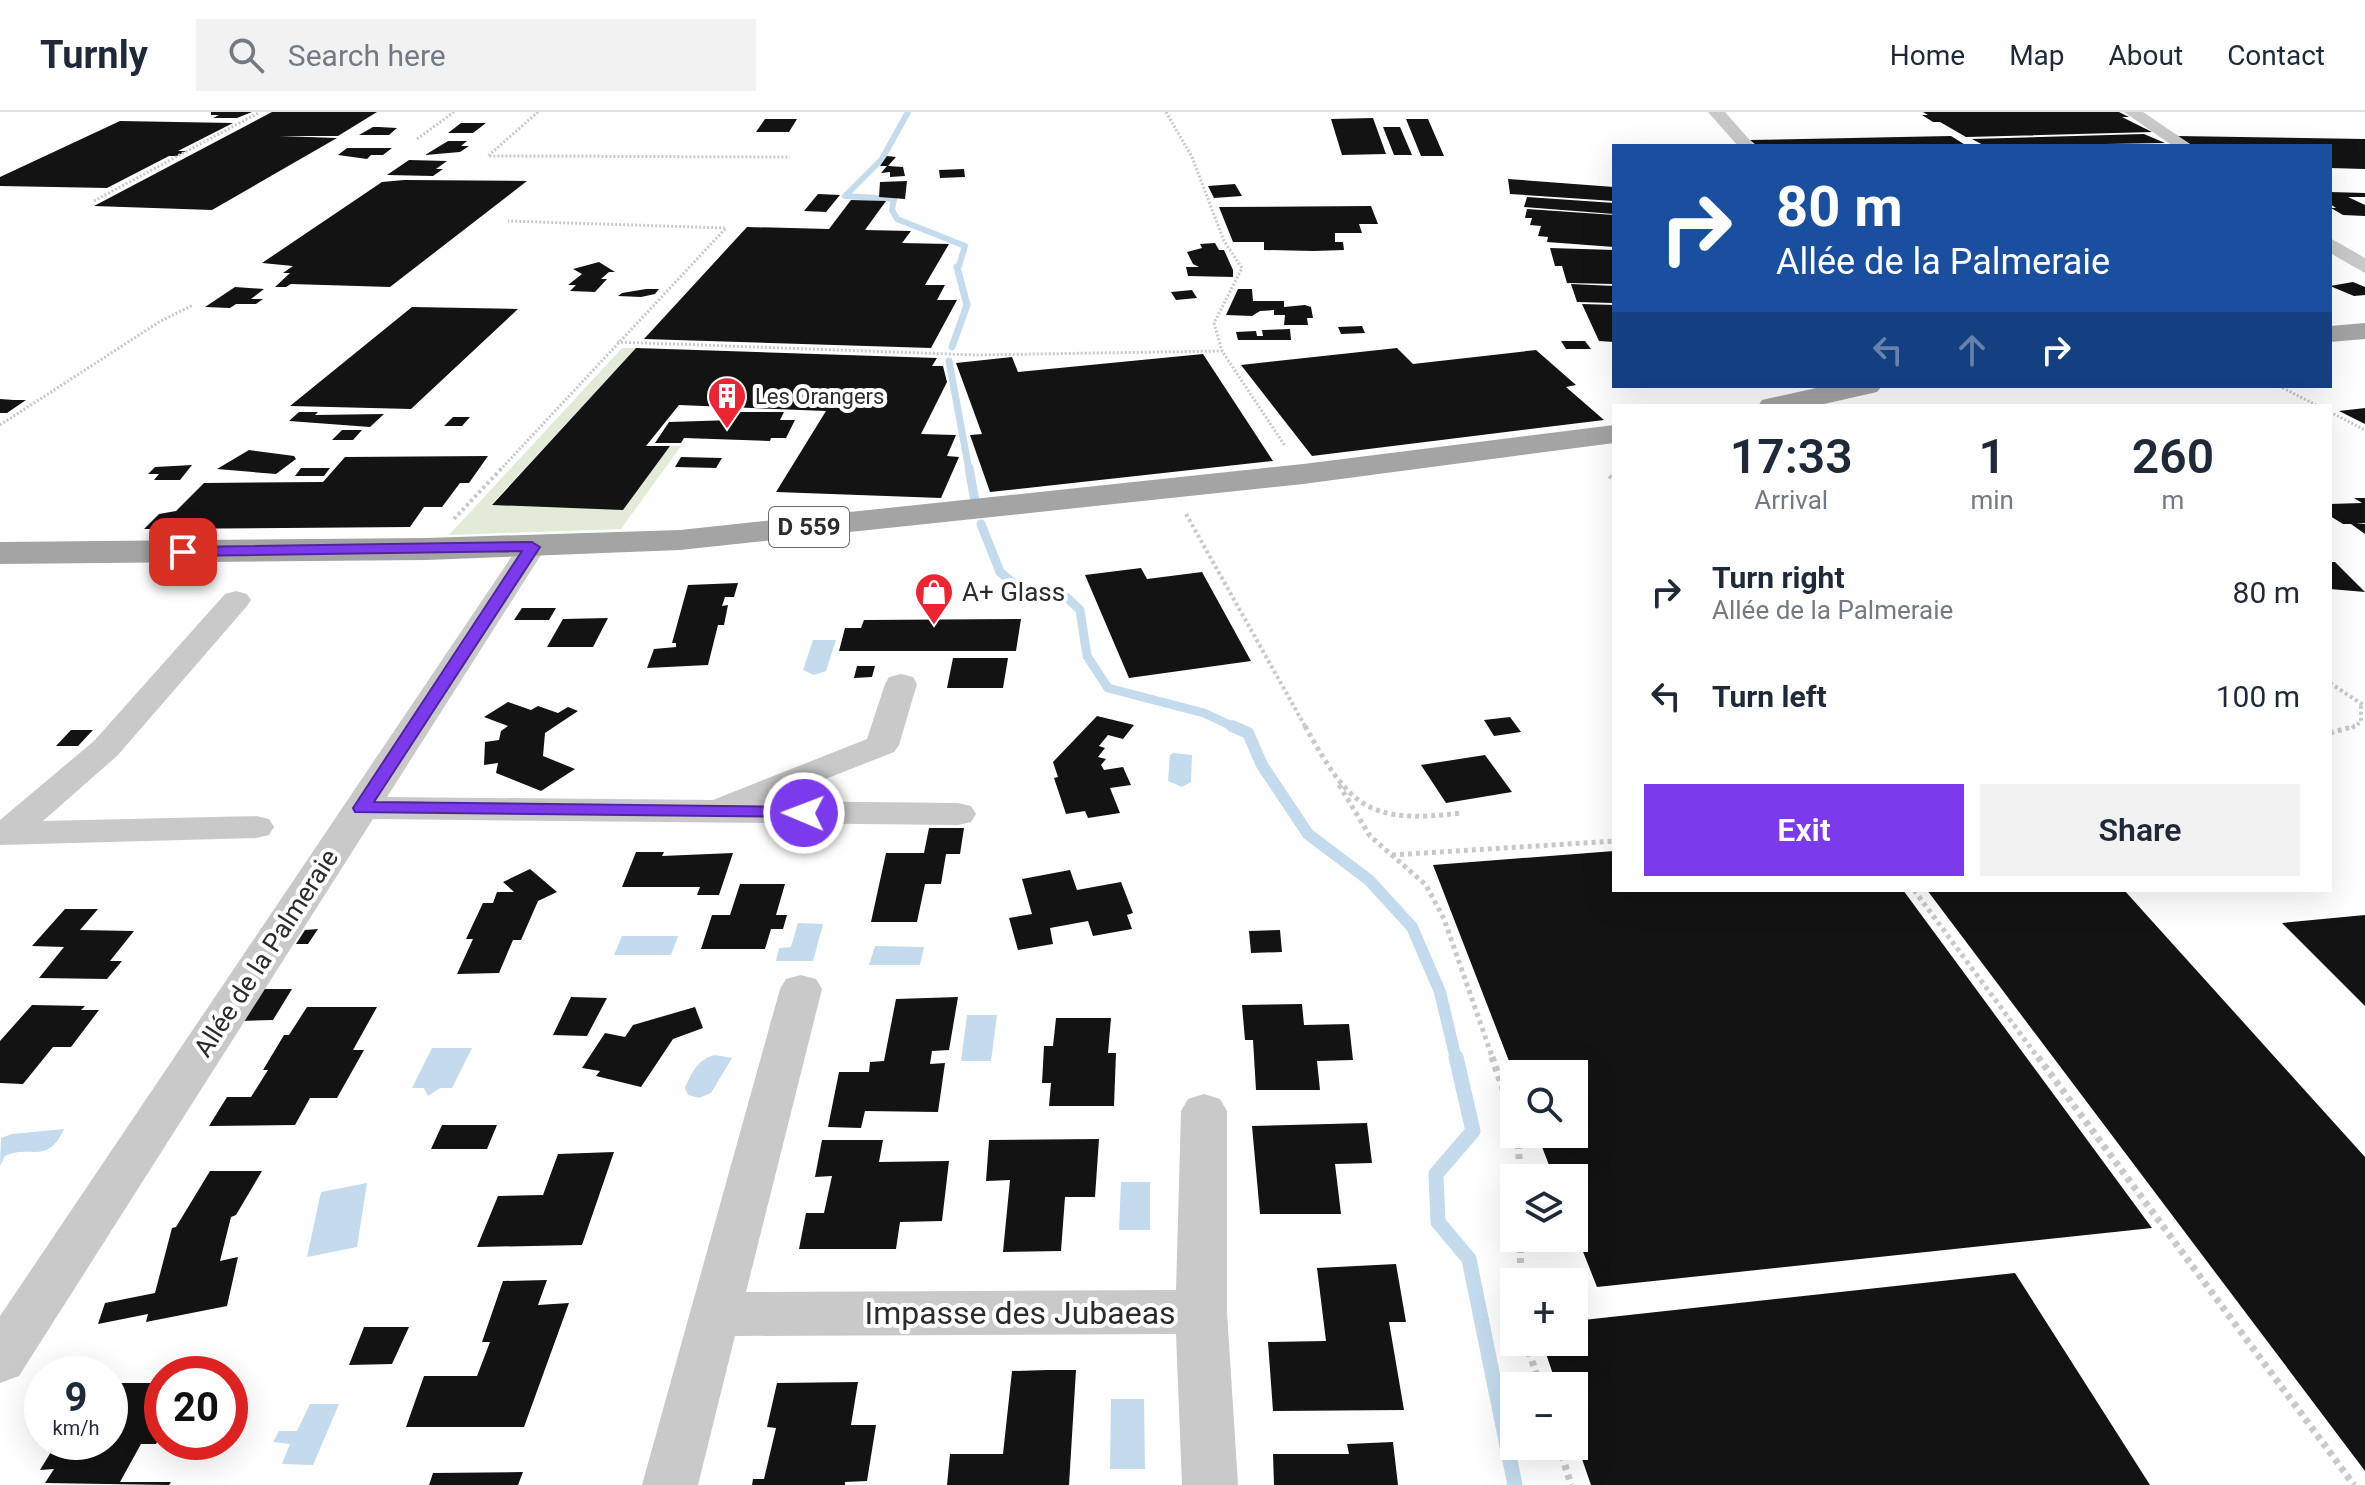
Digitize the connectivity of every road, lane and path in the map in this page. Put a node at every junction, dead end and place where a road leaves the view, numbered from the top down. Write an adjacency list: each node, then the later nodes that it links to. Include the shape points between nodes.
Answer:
1 (260, 112): 11 (path)
2 (454, 112): 7 (path)
3 (538, 112): 10 (path, via 488,156)
4 (1166, 112): 19 (path, via 1192,157 1224,241 1242,268 1214,323)
5 (1716, 112): 8 (street)
6 (2132, 112): 9 (street)
7 (417, 139)
8 (1745, 144)
9 (2182, 144)
10 (790, 157)
11 (94, 201)
12 (508, 221): 18 (path, via 726,228)
13 (2347, 249): 14 (street)
14 (2365, 267)
15 (193, 305): 25 (path)
16 (2365, 331): 17 (main road)
17 (2332, 334)
18 (617, 342): 19 (path, via 976,355); 31 (path)
19 (1222, 351): 28 (path)
20 (1858, 388): 22 (main road)
21 (2283, 388): 23 (path)
22 (1782, 404)
23 (2314, 404)
24 (2332, 413): 26 (path)
25 (0, 425)
26 (2365, 430)
27 (1612, 434): 28 (main road, D 559)
28 (1303, 474): 29 (main road, D 559)
29 (1172, 488): 30 (main road, D 559, via 694,539); 38 (path)
30 (532, 547): 31 (main road, D 559); 39 (street, Allée de la Palmeraie)
31 (426, 549): 32 (main road, D 559)
32 (0, 553)
33 (236, 600): 44 (street, via 106,748)
34 (901, 684): 40 (street, via 882,745)
35 (2332, 684): 36 (path)
36 (2363, 705): 37 (path, via 2361,722)
37 (2332, 733)
38 (1334, 778): 41 (path, via 1378,813 1403,819); 46 (path, via 1370,836)
39 (362, 808): 40 (street); 53 (street, Allée de la Palmeraie)
40 (711, 812): 42 (street)
41 (1461, 813)
42 (958, 814)
43 (256, 827): 44 (street)
44 (3, 834)
45 (1612, 841): 46 (path)
46 (1392, 855): 49 (path, via 1426,885 1444,919)
47 (1915, 892): 58 (path)
48 (801, 989): 52 (street)
49 (1500, 1081)
50 (1204, 1111): 51 (street)
51 (1201, 1312): 52 (street, Impasse des Jubaeas); 56 (street, Impasse des Jubaeas)
52 (715, 1314): 55 (street)
53 (0, 1360)
54 (1563, 1460): 57 (path)
55 (670, 1485)
56 (1210, 1485)
57 (1571, 1485)
58 (2354, 1485)

